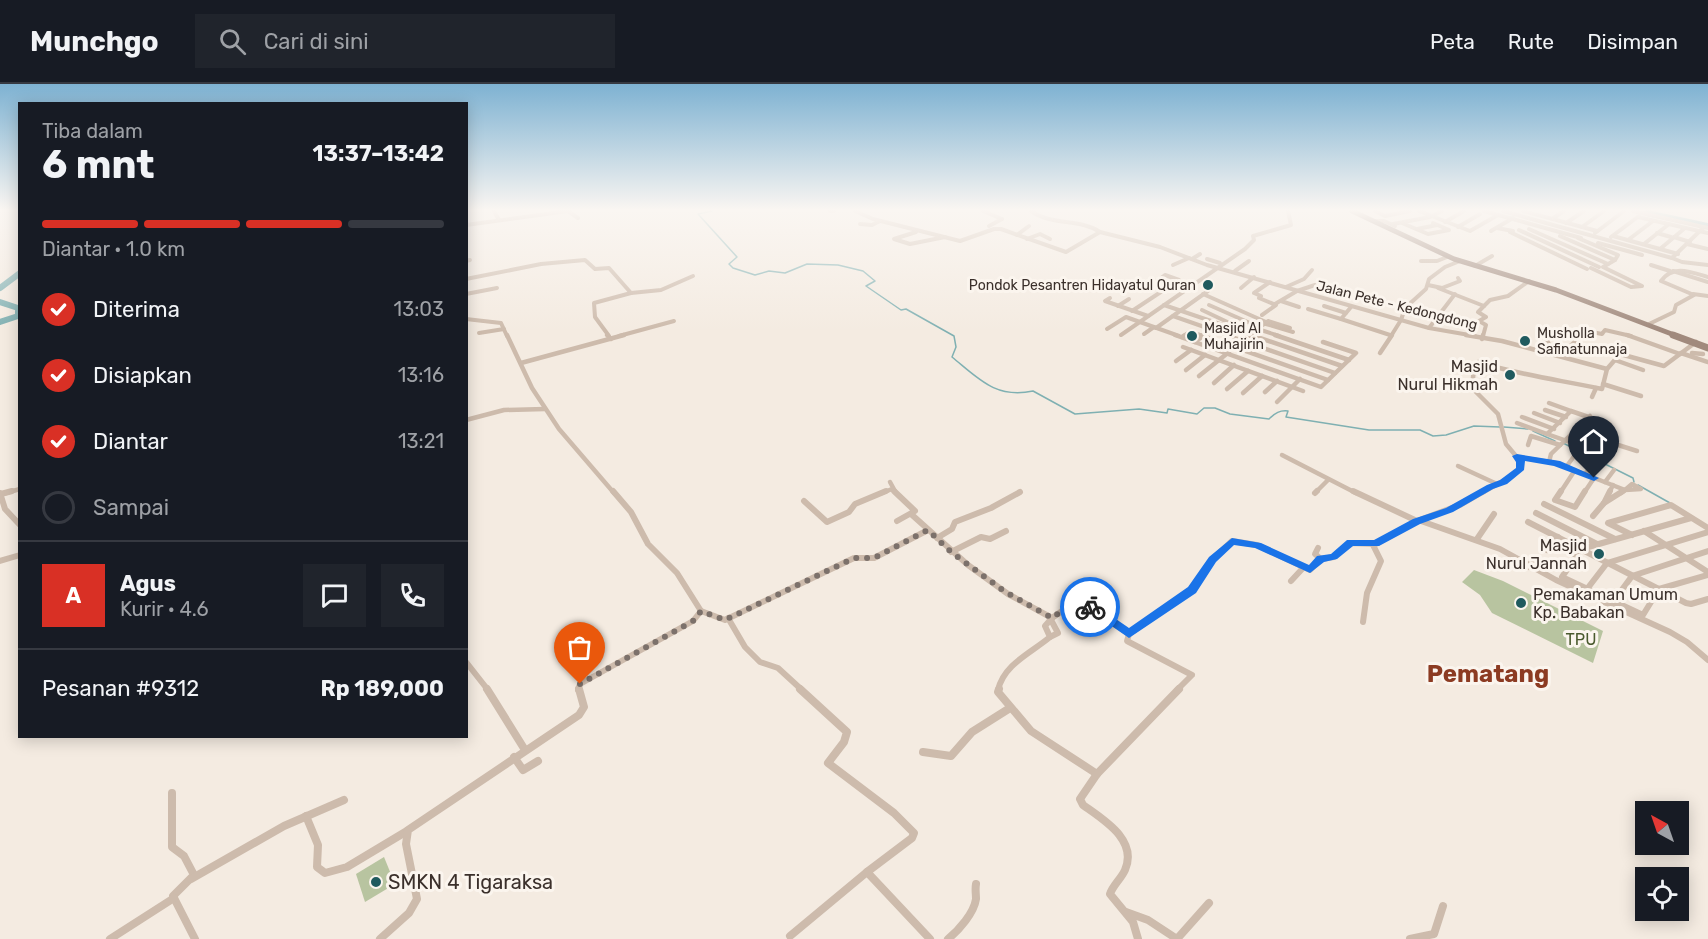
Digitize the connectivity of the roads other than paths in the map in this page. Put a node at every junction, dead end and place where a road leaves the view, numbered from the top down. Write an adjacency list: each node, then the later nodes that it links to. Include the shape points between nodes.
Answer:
1 (1170, 251): 19 (street)
2 (1243, 251): 27 (street)
3 (1437, 251): 17 (street)
4 (1549, 251): 32 (street)
5 (1564, 251): 31 (street)
6 (1579, 251): 25 (street)
7 (1595, 251): 21 (street)
8 (1608, 251): 21 (street, via 1618,255)
9 (1627, 251): 15 (street)
10 (1646, 251): 18 (street)
11 (1666, 251): 14 (street)
12 (1680, 251): 14 (street)
13 (1200, 254): 19 (street)
14 (1677, 254): 18 (street)
15 (1642, 255)
16 (1492, 256): 29 (street)
17 (1447, 257): 23 (street); 24 (street)
18 (1672, 258): 28 (street)
19 (1190, 259): 26 (street); 27 (street)
20 (1208, 259): 27 (street)
21 (1615, 260): 25 (street)
22 (1249, 261): 35 (street)
23 (1421, 261)
24 (1460, 261): 29 (street); 49 (street, via 1431,276)
25 (1608, 264): 31 (street)
26 (1173, 265)
27 (1219, 265): 35 (street, Jalan Pete - Kedongdong); 47 (street)
28 (1708, 265)
29 (1474, 266): 44 (street)
30 (1651, 266): 36 (street)
31 (1601, 267): 32 (street); 32 (street, via 1642,286 1630,286)
32 (1589, 269): 34 (street)
33 (1312, 270): 51 (street, via 1304,279)
34 (1581, 270)
35 (1235, 271): 40 (street, Jalan Pete - Kedongdong)
36 (1670, 271): 37 (street, via 1682,269); 46 (street); 61 (street, via 1660,280)
37 (1702, 275): 38 (street)
38 (1708, 275)
39 (693, 276): 56 (street, via 661,290)
40 (1254, 277): 45 (street, Jalan Pete - Kedongdong); 53 (street)
41 (1458, 278): 54 (street, via 1460,281 1453,286)
42 (468, 279): 56 (street, via 585,260 595,269 609,268)
43 (1179, 280): 47 (street); 50 (street, via 1166,275); 59 (street)
44 (1529, 281): 74 (street); 94 (street)
45 (1270, 282): 51 (street, Jalan Pete - Kedongdong); 69 (street, via 1254,293)
46 (1708, 282)
47 (1193, 285): 65 (street)
48 (1315, 285): 55 (street)
49 (1428, 285): 54 (street); 89 (street, via 1405,308)
50 (1150, 286)
51 (1286, 287): 55 (street, Jalan Pete - Kedongdong)
52 (497, 288): 58 (street)
53 (1242, 288)
54 (1438, 288): 60 (street)
55 (1297, 291): 67 (street); 76 (street, Jalan Pete - Kedongdong)
56 (631, 292): 111 (street, via 593,304 597,321)
57 (1206, 293): 66 (street); 81 (street)
58 (468, 294)
59 (1158, 294): 65 (street); 80 (street)
60 (1455, 294): 74 (street); 97 (street)
61 (1693, 294): 62 (street); 94 (street, via 1676,304 1674,312)
62 (1708, 296)
63 (1110, 298): 72 (street, via 1105,302)
64 (1129, 299): 72 (street)
65 (1173, 299): 70 (street)
66 (1216, 300): 71 (street); 93 (street)
67 (1281, 301): 69 (street); 75 (street)
68 (1364, 302): 77 (street)
69 (1275, 304): 83 (street)
70 (1164, 305): 81 (street); 84 (street)
71 (1209, 305): 79 (street); 96 (street)
72 (1118, 306): 80 (street)
73 (1324, 306): 82 (street)
74 (1484, 306): 112 (street, via 1478,312 1486,316 1479,321 1486,325)
75 (1299, 307)
76 (1352, 307): 77 (street, Jalan Pete - Kedongdong); 82 (street)
77 (1358, 308): 89 (street, Jalan Pete - Kedongdong)
78 (1308, 309): 88 (street)
79 (1202, 310): 86 (street); 104 (street)
80 (1132, 311): 84 (street)
81 (1180, 311): 85 (street); 86 (street)
82 (1346, 313): 88 (street)
83 (1262, 315)
84 (1148, 316): 91 (street)
85 (1173, 316): 92 (street); 95 (street)
86 (1196, 316): 92 (street); 104 (street)
87 (468, 319): 99 (street, via 499,321)
88 (1341, 320): 107 (street)
89 (1401, 320): 97 (street, Jalan Pete - Kedongdong); 107 (street)
90 (674, 321): 111 (street)
91 (1140, 322): 95 (street); 100 (street, via 1126,317); 106 (street)
92 (1189, 322): 113 (street)
93 (1266, 323): 96 (street); 101 (street, via 1271,321)
94 (1649, 324): 116 (street)
95 (1155, 327): 103 (street); 110 (street)
96 (1259, 328): 104 (street); 117 (street)
97 (1429, 328): 105 (street, Jalan Pete - Kedongdong)
98 (1459, 328): 105 (street)
99 (504, 329): 102 (street); 139 (street)
100 (1107, 329)
101 (1292, 330)
102 (479, 333)
103 (1144, 334)
104 (1251, 334): 113 (street); 122 (street)
105 (1454, 334): 112 (street, Jalan Pete - Kedongdong)
106 (1121, 335)
107 (1390, 335): 126 (street)
108 (1581, 335): 124 (street, via 1559,330 1545,336); 127 (street, via 1588,331 1602,334 1605,330 1626,333 1645,343); 130 (street)
109 (1203, 336): 110 (street, via 1191,332); 114 (street); 119 (street)
110 (1182, 337): 114 (street)
111 (611, 339): 139 (street)
112 (1482, 339): 124 (street, Jalan Pete - Kedongdong)
113 (1243, 340): 119 (street); 123 (street)
114 (1195, 342): 125 (street)
115 (1323, 342): 134 (street, via 1356,353)
116 (1696, 342): 120 (street); 127 (street)
117 (1300, 344): 122 (street); 134 (street)
118 (1183, 347): 121 (street)
119 (1235, 347): 125 (street); 132 (street)
120 (1708, 348)
121 (1191, 350): 129 (street); 136 (street)
122 (1293, 350): 131 (street); 141 (street)
123 (1271, 351): 131 (street); 132 (street)
124 (1548, 352): 130 (street, Jalan Pete - Kedongdong)
125 (1228, 353): 133 (street); 142 (street)
126 (1380, 353)
127 (1682, 353): 128 (street); 135 (street, via 1664,366 1623,354); 138 (street)
128 (1703, 354)
129 (1205, 355): 133 (street); 144 (street)
130 (1560, 355): 143 (street, Jalan Pete - Kedongdong)
131 (1286, 356): 137 (street); 147 (street)
132 (1264, 357): 137 (street)
133 (1219, 360): 140 (street); 148 (street)
134 (1348, 360): 141 (street)
135 (1615, 360): 143 (street); 146 (street)
136 (1176, 361)
137 (1278, 362): 142 (street); 151 (street)
138 (1708, 362)
139 (521, 363): 165 (street)
140 (1234, 365): 145 (street); 153 (street)
141 (1342, 366): 147 (street)
142 (1271, 369): 149 (street); 150 (street)
143 (1607, 369): 154 (street)
144 (1186, 370)
145 (1248, 370): 149 (street); 157 (street)
146 (1642, 370)
147 (1335, 373): 151 (street)
148 (1199, 376)
149 (1263, 376): 152 (street); 160 (street)
150 (1300, 379): 151 (street, via 1321,387); 155 (street)
151 (1328, 380)
152 (1277, 381): 155 (street); 159 (street)
153 (1214, 383)
154 (1603, 384): 156 (street, via 1602,389); 161 (street)
155 (1292, 387): 158 (street); 163 (street)
156 (1596, 388): 162 (street); 184 (street, via 1516,374 1478,362 1472,388 1498,414 1506,444)
157 (1227, 389)
158 (1303, 390)
159 (1265, 392)
160 (1243, 393)
161 (1641, 396)
162 (1592, 397)
163 (1276, 402)
164 (1549, 403): 167 (street)
165 (545, 409): 172 (street, via 504,410); 250 (street, via 631,512 648,544 672,567)
166 (1545, 410): 171 (street)
167 (1571, 411): 169 (street); 171 (street)
168 (1534, 413): 174 (street)
169 (1590, 416): 177 (street, via 1609,424); 178 (street)
170 (1522, 417): 175 (street)
171 (1566, 417): 174 (street)
172 (468, 419)
173 (1517, 423): 176 (street)
174 (1560, 423): 175 (street)
175 (1554, 429): 176 (street)
176 (1546, 437): 178 (street); 179 (street, via 1531,436); 182 (street)
177 (1594, 441): 178 (street, via 1586,449); 181 (street, via 1612,448 1616,442)
178 (1562, 443): 182 (street)
179 (1528, 445)
180 (1578, 451): 188 (street)
181 (1637, 451)
182 (1551, 454): 186 (street)
183 (1282, 455): 193 (street)
184 (1517, 456): 186 (street); 196 (street, via 1521,468)
185 (1596, 461): 191 (street)
186 (1549, 462): 188 (street)
187 (1458, 466): 196 (street)
188 (1566, 467): 189 (street)
189 (1575, 470): 191 (street); 192 (street, via 1555,500 1574,508)
190 (1614, 470): 195 (street)
191 (1585, 474): 192 (street)
192 (1594, 478): 195 (street)
193 (1328, 480): 201 (street); 213 (street)
194 (890, 482): 198 (street)
195 (1605, 482): 197 (street)
196 (1499, 484): 213 (street)
197 (1613, 486): 204 (street); 204 (street, via 1625,490)
198 (892, 489): 203 (street, via 855,504 849,513 827,522); 208 (street, via 914,510)
199 (18, 490): 202 (street)
200 (1020, 492): 222 (street, via 957,522)
201 (1315, 492)
202 (0, 494): 206 (street)
203 (804, 501)
204 (1604, 503): 210 (street)
205 (1544, 504): 224 (street)
206 (3, 510): 215 (street)
207 (1536, 513): 225 (street)
208 (911, 514): 212 (street); 216 (street)
209 (1494, 514): 223 (street)
210 (1593, 516)
211 (1691, 518): 217 (street); 219 (street); 220 (street, via 1671,505 1608,523)
212 (897, 521)
213 (1419, 521): 223 (street); 227 (street)
214 (1528, 522): 221 (street)
215 (18, 523)
216 (928, 530): 222 (street); 251 (street, via 874,558 854,558)
217 (1708, 530): 226 (street)
218 (1006, 531): 232 (street, via 990,539 980,537)
219 (1644, 531): 220 (street); 226 (street)
220 (1632, 535): 224 (street)
221 (1558, 537): 229 (street); 230 (street)
222 (937, 538): 232 (street)
223 (1477, 539): 239 (street)
224 (1615, 539): 225 (street)
225 (1597, 544): 229 (street)
226 (1665, 544): 234 (street); 238 (street)
227 (1373, 545): 235 (street, via 1350,543 1334,557); 253 (street, via 1381,561 1367,593)
228 (1318, 548): 235 (street, via 1315,554)
229 (1581, 549): 238 (street); 244 (street, via 1561,577)
230 (1547, 550)
231 (1708, 551): 234 (street)
232 (951, 552): 252 (street)
233 (18, 556): 236 (street)
234 (1686, 558): 241 (street); 242 (street)
235 (1321, 559): 240 (street, via 1310,570)
236 (0, 561)
237 (1538, 561): 239 (street)
238 (1607, 563): 242 (street); 244 (street)
239 (1529, 567): 248 (street)
240 (1303, 568): 243 (street); 254 (street, via 1257,545 1232,541 1213,559 1192,590)
241 (1708, 574): 245 (street)
242 (1632, 576): 245 (street); 248 (street)
243 (1292, 581)
244 (1587, 589): 248 (street)
245 (1659, 589): 247 (street); 248 (street, via 1643,615)
246 (1708, 599): 247 (street)
247 (1686, 603): 249 (street)
248 (1611, 604): 255 (street, via 1670,632)
249 (1680, 610)
250 (701, 611): 251 (street, via 720,620); 258 (street, via 693,621 580,684 578,691 584,707 579,715)
251 (728, 618): 267 (street, via 759,662 778,668 847,732 828,763 881,799 914,833)
252 (1051, 619): 254 (street, via 1080,600); 257 (street, via 1045,626 1050,637 1005,673 998,692)
253 (1363, 622)
254 (1129, 634): 262 (street, via 1126,640 1139,649 1192,675)
255 (1708, 660)
256 (468, 665): 258 (street)
257 (1010, 708): 259 (street, via 972,732 951,756); 262 (street, via 1031,731)
258 (525, 750): 260 (street)
259 (923, 752)
260 (514, 757): 261 (street, via 523,770); 266 (street)
261 (538, 761)
262 (1097, 774): 273 (street, via 1080,801 1118,833 1127,846 1126,868 1110,891)
263 (172, 793): 268 (street, via 172,847 187,861 193,873)
264 (344, 800): 265 (street)
265 (306, 816): 266 (street, via 318,845 317,867 325,873 347,867); 268 (street)
266 (408, 830): 277 (street, via 406,844 417,899 409,913)
267 (867, 872): 274 (street); 278 (street)
268 (191, 879): 270 (street, via 174,893)
269 (976, 884): 279 (street, via 975,902 959,930)
270 (174, 898): 275 (street); 276 (street)
271 (1209, 903): 281 (street)
272 (1443, 906): 282 (street, via 1434,934)
273 (1125, 911): 280 (street); 281 (street)
274 (790, 936)
275 (110, 939)
276 (195, 939)
277 (380, 939)
278 (930, 939)
279 (948, 939)
280 (1138, 939)
281 (1177, 939)
282 (1410, 939)

